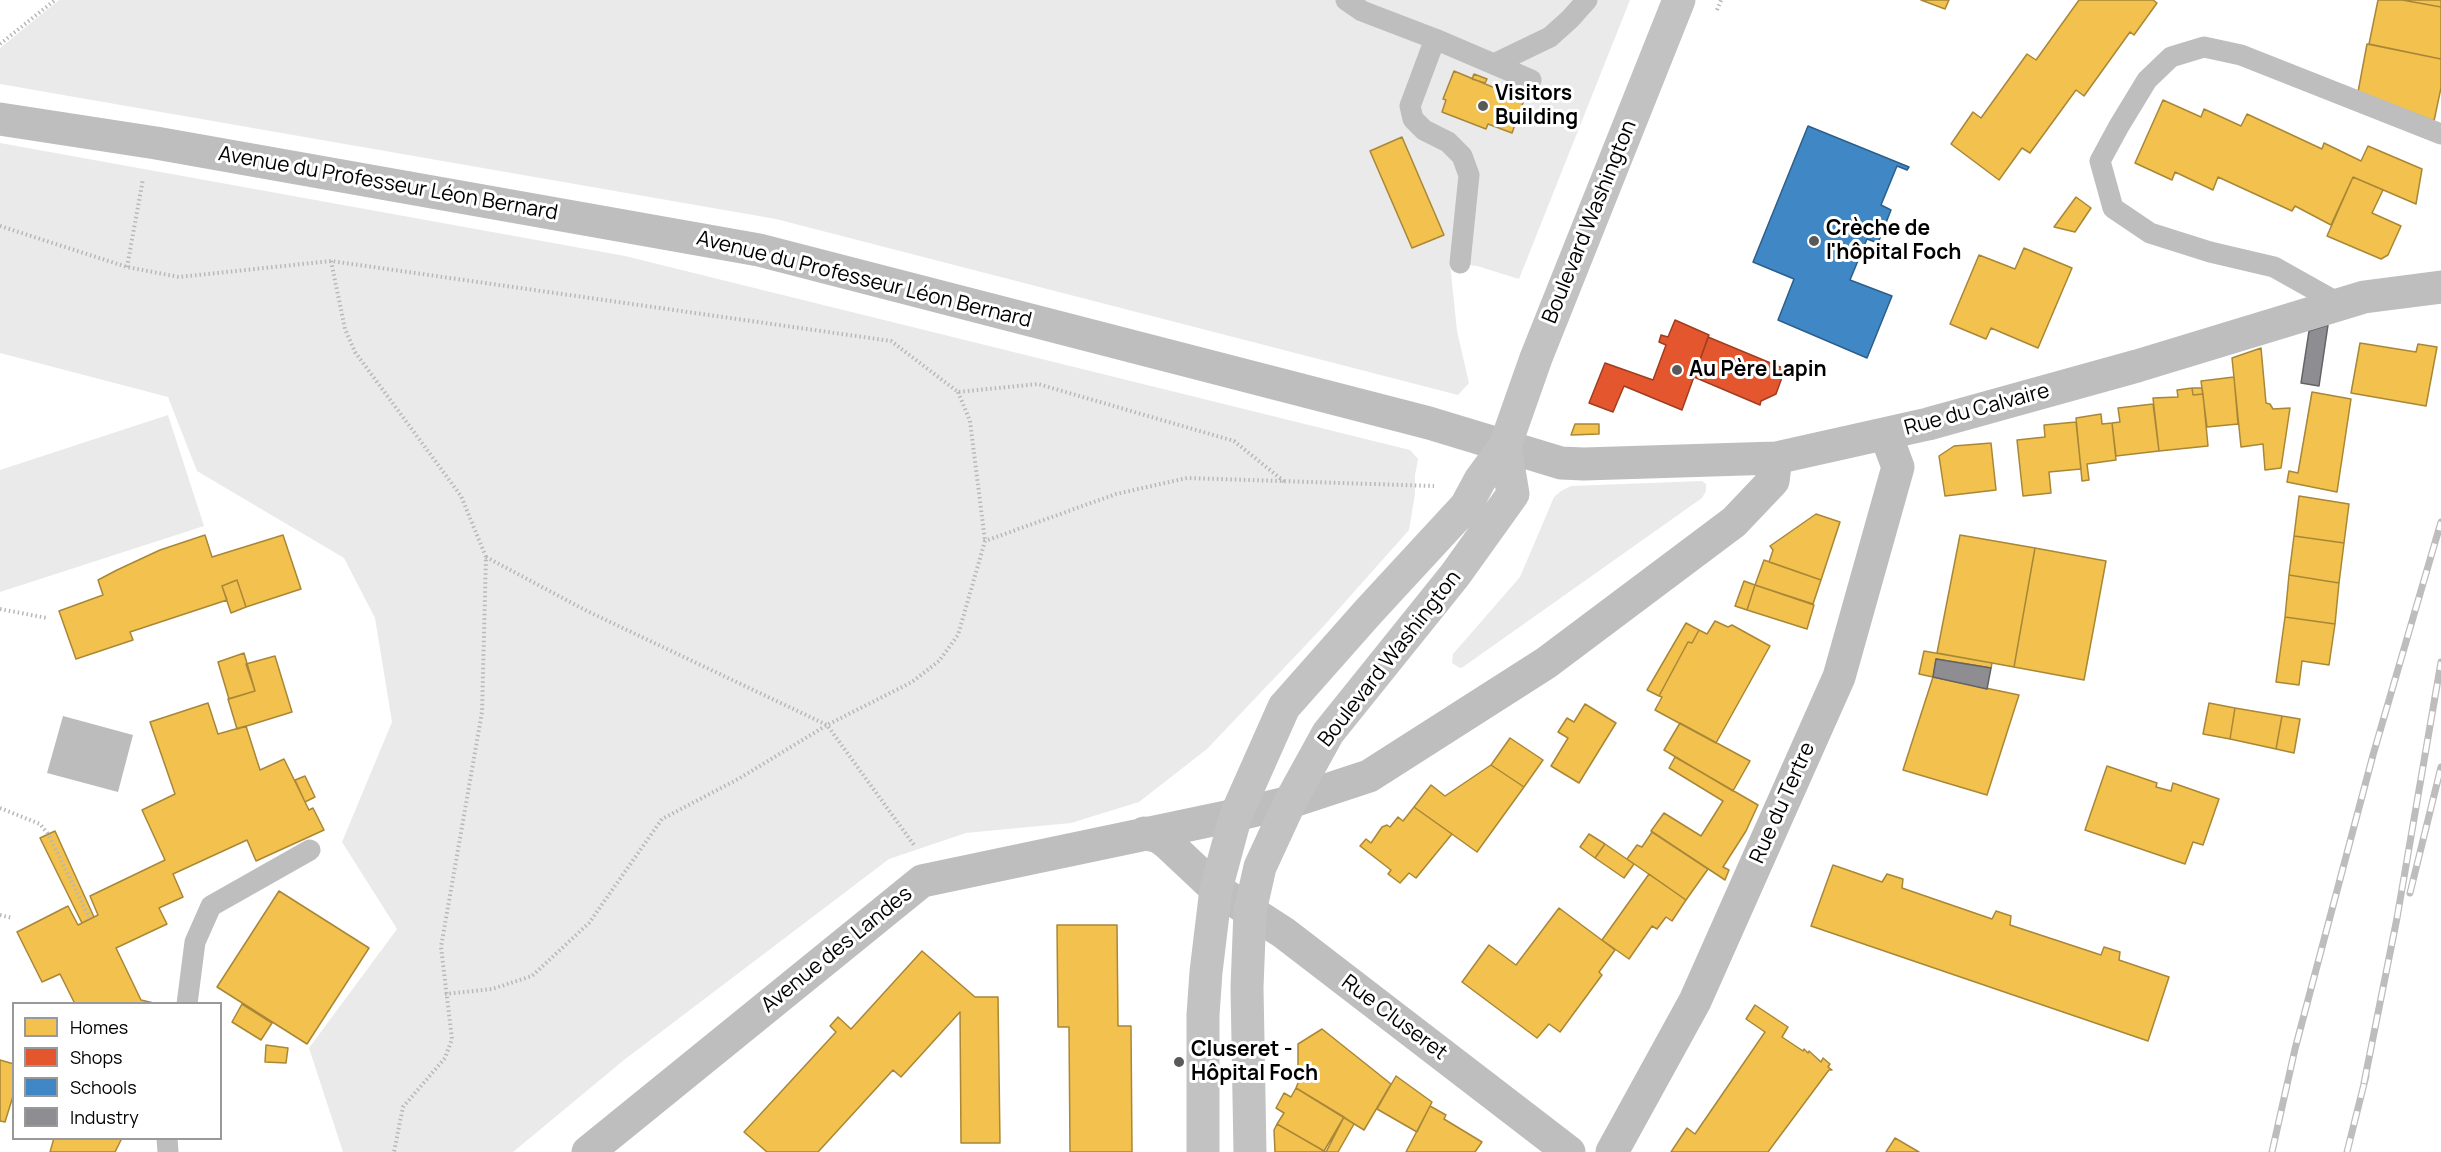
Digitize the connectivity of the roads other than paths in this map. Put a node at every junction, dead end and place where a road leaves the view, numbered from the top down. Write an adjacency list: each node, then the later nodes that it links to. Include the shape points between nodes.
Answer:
1 (1346, 0): 4 (lane, via 1362,11)
2 (1587, 0): 5 (lane, via 1550,37)
3 (1679, 0): 13 (street, Boulevard Washington, via 1536,358)
4 (1435, 39): 5 (lane); 9 (lane, via 1410,106 1413,118 1424,130 1448,142 1461,156 1469,175)
5 (1494, 64): 6 (lane)
6 (1531, 80)
7 (0, 119): 13 (street, Avenue du Professeur Léon Bernard, via 759,250)
8 (2441, 134): 11 (lane, via 2241,55 2204,47 2171,57 2147,80 2100,161 2113,208 2150,233 2274,267)
9 (1460, 263)
10 (2440, 278): 11 (street, Rue du Calvaire)
11 (2340, 304): 12 (street, Rue du Calvaire, via 2137,366)
12 (1886, 435): 14 (street, Rue du Calvaire); 26 (street, Rue du Tertre, via 1898,467 1839,677 1695,1001)
13 (1505, 446): 14 (street, Rue du Calvaire, via 1561,463); 15 (street, Boulevard Washington, via 1513,494 1455,575 1328,733); 16 (street, Boulevard Washington, via 1466,507 1284,707)
14 (1776, 458): 15 (street, Avenue des Landes, via 1773,481 1734,522 1546,663 1369,776)
15 (1290, 802): 16 (street, Avenue des Landes); 20 (street, Boulevard Washington, via 1260,867)
16 (1236, 815): 17 (street, Avenue des Landes); 19 (street, Boulevard Washington)
17 (1144, 833): 19 (street, via 1167,843); 22 (street, Avenue des Landes, via 922,881)
18 (310, 850): 21 (lane, via 211,906 195,942)
19 (1216, 889): 20 (street, Rue Cluseret); 23 (street, Boulevard Washington, via 1203,1015)
20 (1250, 911): 24 (street, Boulevard Washington, via 1246,1014); 25 (street, Rue Cluseret)
21 (187, 1002)
22 (588, 1152)
23 (1203, 1152)
24 (1250, 1152)
25 (1569, 1152)
26 (1612, 1152)

